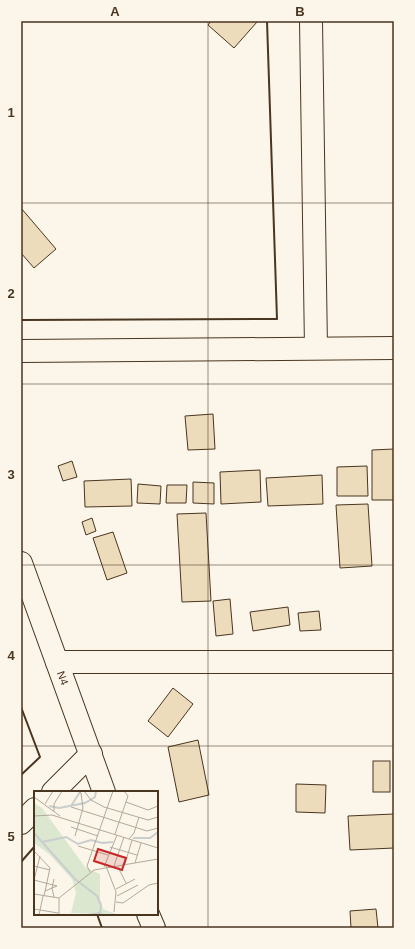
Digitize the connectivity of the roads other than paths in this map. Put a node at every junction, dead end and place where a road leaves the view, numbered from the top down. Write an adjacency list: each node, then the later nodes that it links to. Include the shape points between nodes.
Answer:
1 (311, 21): 2 (street)
2 (316, 348): 3 (street); 4 (street)
3 (394, 348)
4 (21, 351)
5 (21, 563): 6 (street, N4)
6 (57, 662): 7 (street); 8 (street, N4)
7 (394, 662)
8 (91, 754): 9 (street); 10 (street, N4)
9 (53, 791)
10 (104, 791)
11 (34, 810): 12 (street)
12 (21, 823)
13 (148, 915): 14 (street)
14 (154, 928)

